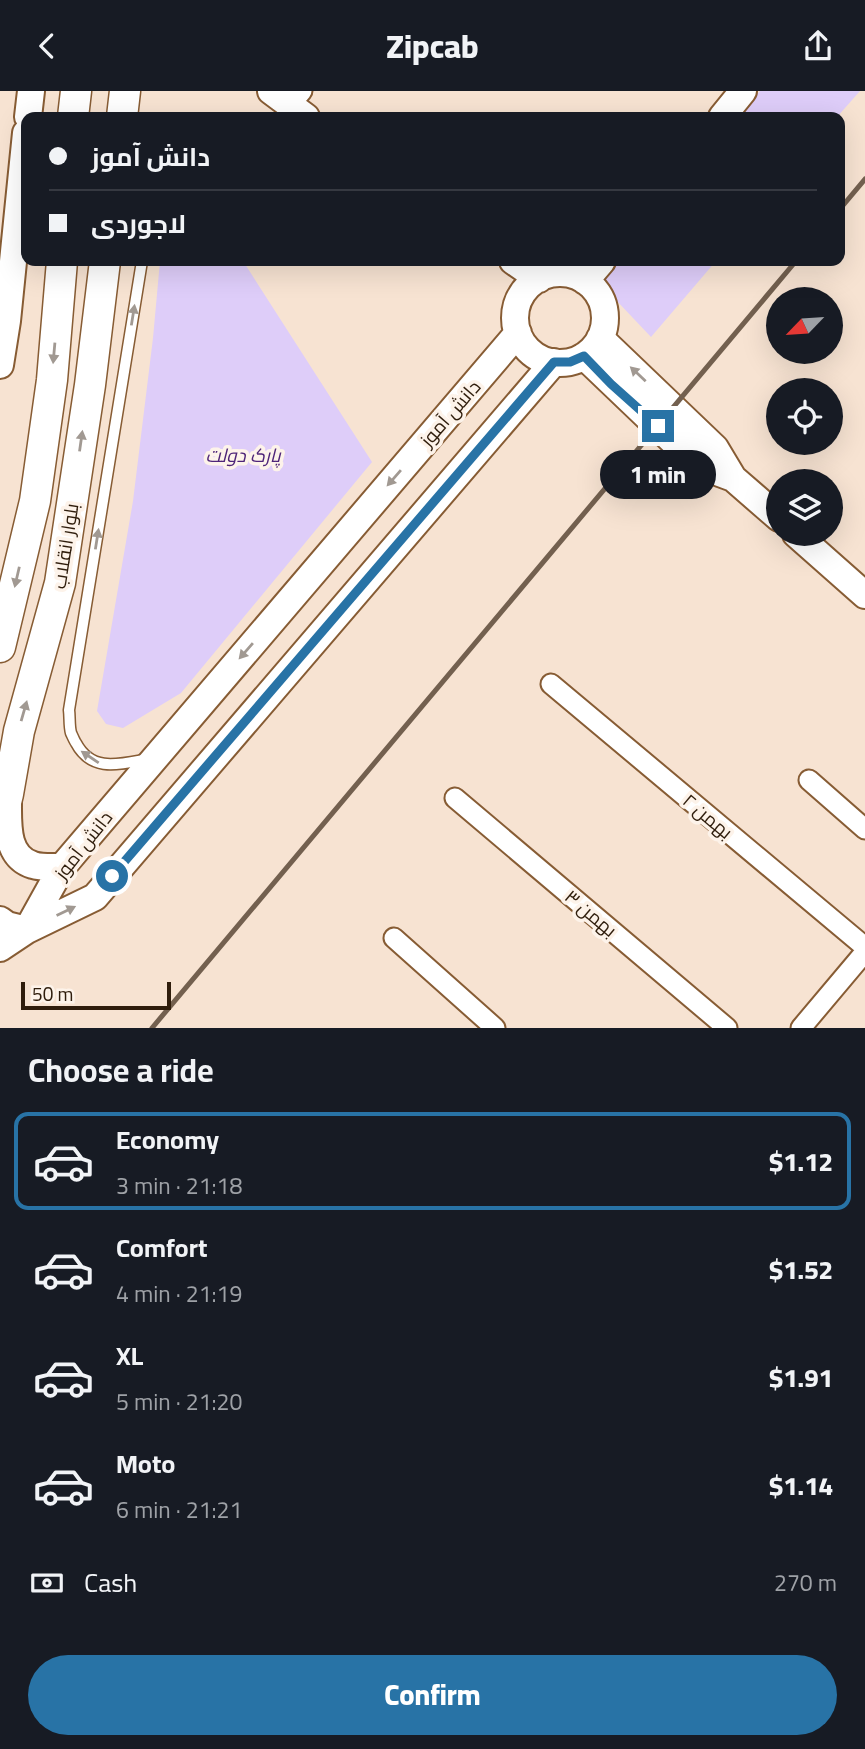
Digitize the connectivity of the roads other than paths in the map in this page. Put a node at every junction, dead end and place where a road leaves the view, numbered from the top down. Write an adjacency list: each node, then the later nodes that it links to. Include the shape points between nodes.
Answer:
1 (30, 91): 5 (street)
2 (76, 91): 6 (main road)
3 (126, 91): 7 (main road); 8 (lane)
4 (743, 91): 9 (street)
5 (28, 112)
6 (74, 112)
7 (123, 112)
8 (132, 112)
9 (726, 112)
10 (21, 176): 18 (street)
11 (62, 266): 26 (main road, بلوار انقلاب, one-way to 26, via 35,501)
12 (104, 266): 30 (main road, بلوار انقلاب, one-way to 12, via 19,731 60,583)
13 (141, 266): 28 (lane, one-way to 13, via 120,764 92,761 71,734 69,710)
14 (520, 266): 16 (street)
15 (598, 266): 17 (street)
16 (539, 279): 17 (street, via 562,274); 19 (street, via 518,302)
17 (585, 281): 20 (street, via 603,307 604,323)
18 (4, 321): 22 (street)
19 (518, 333): 21 (street, via 538,358); 28 (street, دانش آموز, one-way to 28)
20 (592, 347): 21 (street, via 570,362); 23 (street, via 715,448 733,478)
21 (554, 362): 36 (street, دانش آموز, one-way to 21, via 95,897)
22 (0, 365)
23 (766, 507)
24 (810, 546): 25 (street)
25 (865, 595)
26 (0, 647)
27 (551, 684): 39 (street, بهمن ۲)
28 (155, 758): 34 (street, دانش آموز)
29 (809, 780): 33 (street)
30 (8, 794): 32 (main road, بلوار انقلاب); 34 (street, via 9,838 17,854 36,866)
31 (455, 798): 41 (street, بهمن ۳)
32 (0, 826)
33 (865, 829)
34 (62, 867): 36 (street, دانش آموز)
35 (0, 920): 36 (street)
36 (27, 930): 38 (street)
37 (394, 938): 40 (street)
38 (0, 949)
39 (865, 949): 42 (street)
40 (495, 1028)
41 (727, 1028)
42 (801, 1028)

